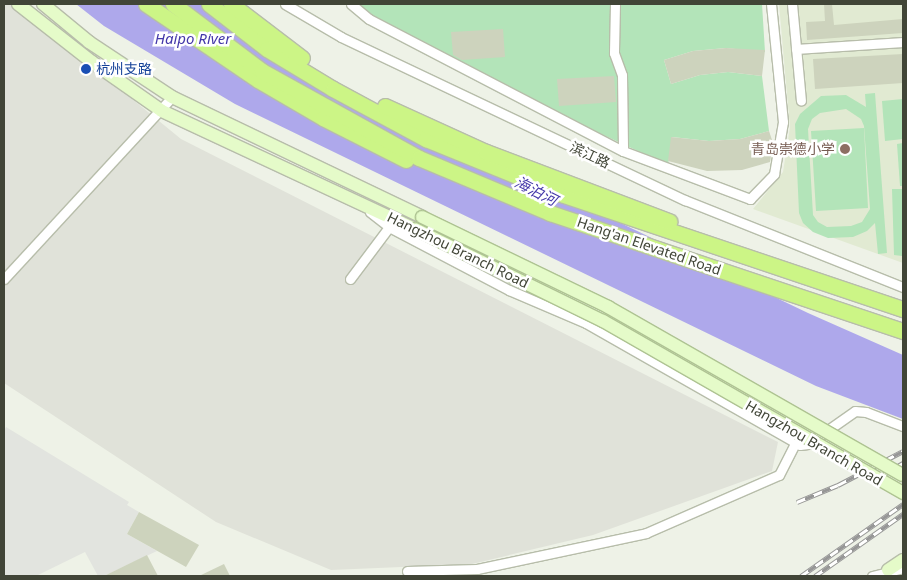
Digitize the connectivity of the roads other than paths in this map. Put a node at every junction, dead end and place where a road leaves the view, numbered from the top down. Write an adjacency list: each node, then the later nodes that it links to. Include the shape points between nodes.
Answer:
1 (18, 4): 16 (main road, Hangzhou Branch Road)
2 (44, 4): 14 (main road, Hangzhou Branch Road, via 89,42)
3 (146, 4): 19 (highway, via 258,80 382,150 484,193)
4 (173, 4): 19 (highway, Hang'an Elevated Road, via 262,71 419,158)
5 (209, 4): 21 (highway, Hang'an Elevated Road, via 284,59 426,139 561,194)
6 (232, 4): 21 (highway, via 301,58 415,120 486,152 614,198)
7 (285, 4): 24 (street, 滨江路, via 341,37 685,200)
8 (351, 4): 17 (street, via 369,19)
9 (615, 4): 17 (street, via 614,53 622,75)
10 (771, 4): 17 (street, via 783,122 774,174 750,200)
11 (792, 4): 13 (street)
12 (903, 42): 13 (street)
13 (796, 49): 15 (street)
14 (172, 97): 16 (street); 29 (main road, Hangzhou Branch Road, bridge, via 608,307)
15 (801, 101)
16 (162, 111): 18 (main road, Hangzhou Branch Road); 22 (street)
17 (623, 151)
18 (356, 201): 20 (street); 30 (main road, Hangzhou Branch Road, bridge, via 603,321)
19 (576, 221): 26 (highway, Hang'an Elevated Road)
20 (389, 227): 23 (street); 28 (street, via 509,290 586,323)
21 (776, 266): 25 (highway, Hang'an Elevated Road)
22 (4, 279)
23 (350, 279)
24 (902, 284)
25 (903, 309)
26 (903, 331)
27 (903, 426): 28 (street, via 855,411 808,444)
28 (796, 442): 34 (street, via 779,475 646,533 477,569)
29 (903, 475)
30 (903, 493)
31 (903, 560): 33 (main road)
32 (903, 568): 33 (street)
33 (888, 570): 35 (street)
34 (407, 571)
35 (872, 576)

